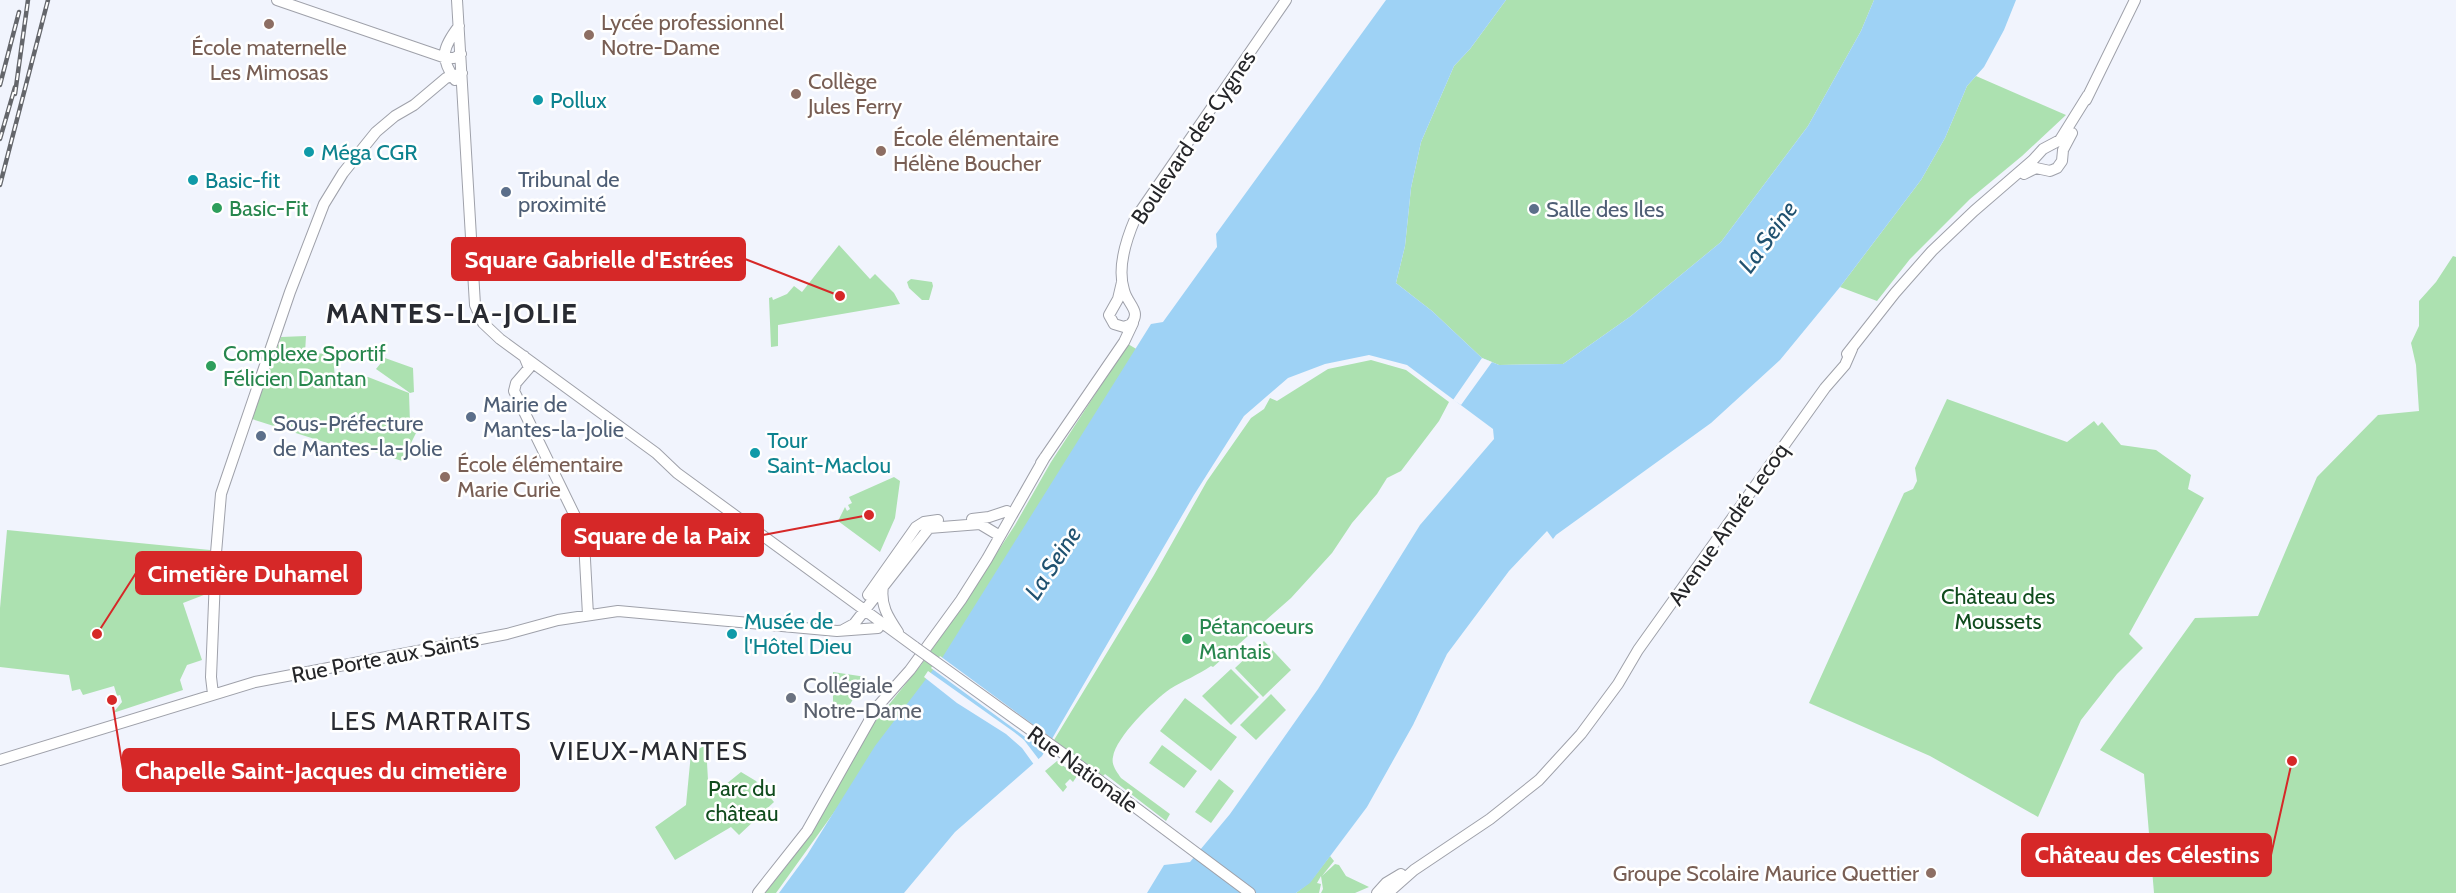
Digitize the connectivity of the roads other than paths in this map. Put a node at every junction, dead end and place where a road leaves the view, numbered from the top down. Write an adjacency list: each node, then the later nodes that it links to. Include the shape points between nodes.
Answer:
1 (277, 0): 7 (main road)
2 (457, 0): 5 (main road)
3 (1286, 0): 14 (main road, Boulevard des Cygnes, via 1139,211 1125,245)
4 (2134, 0): 8 (main road)
5 (459, 26): 6 (main road); 7 (main road, via 447,42)
6 (461, 54): 7 (main road); 7 (main road, via 454,51)
7 (448, 65): 20 (main road, via 463,93 476,306 483,323); 33 (main road, via 414,105 388,122 357,154 324,204 305,250 221,494)
8 (2088, 95): 9 (main road, via 2063,137); 11 (main road)
9 (2049, 147): 10 (main road); 11 (main road, via 2058,150)
10 (2039, 154): 12 (main road); 13 (main road)
11 (2062, 159): 12 (main road, via 2055,170)
12 (2044, 169): 13 (main road, via 2032,170)
13 (1994, 194): 35 (main road, Avenue André Lecoq, via 1913,272 1852,349 1845,365 1581,734 1539,780 1491,819)
14 (1122, 282): 15 (main road, Boulevard des Cygnes); 16 (main road, Boulevard des Cygnes)
15 (1129, 303): 16 (main road); 17 (main road, via 1135,311)
16 (1115, 304): 18 (main road, via 1109,315)
17 (1133, 323): 18 (main road, via 1126,327); 19 (main road)
18 (1115, 325): 19 (main road, via 1120,337)
19 (1118, 350): 23 (main road)
20 (524, 356): 21 (main road); 22 (main road)
21 (530, 368): 22 (main road); 29 (main road, via 514,391 584,541)
22 (541, 368): 28 (main road)
23 (1045, 457): 24 (main road); 26 (main road)
24 (1007, 511): 25 (main road); 26 (main road)
25 (986, 518): 26 (main road); 28 (main road, via 927,521 916,527)
26 (999, 531): 27 (main road, via 976,524 929,528); 36 (main road, via 970,584 910,670 877,707 807,831)
27 (883, 586): 28 (main road); 32 (main road, via 884,608)
28 (861, 611): 30 (main road); 31 (main road, via 852,626); 32 (main road)
29 (588, 615): 31 (main road, Rue Porte aux Saints, via 618,611); 33 (main road, Rue Porte aux Saints, via 255,682)
30 (878, 628): 31 (main road, Rue Porte aux Saints); 32 (main road)
31 (842, 631)
32 (908, 642): 37 (main road, Rue Nationale, bridge)
33 (213, 694): 34 (main road, Rue Porte aux Saints)
34 (0, 760)
35 (1423, 863): 38 (main road, Avenue André Lecoq, via 1391,880); 39 (main road, Avenue André Lecoq)
36 (758, 893)
37 (1250, 893)
38 (1377, 893)
39 (1389, 893)

